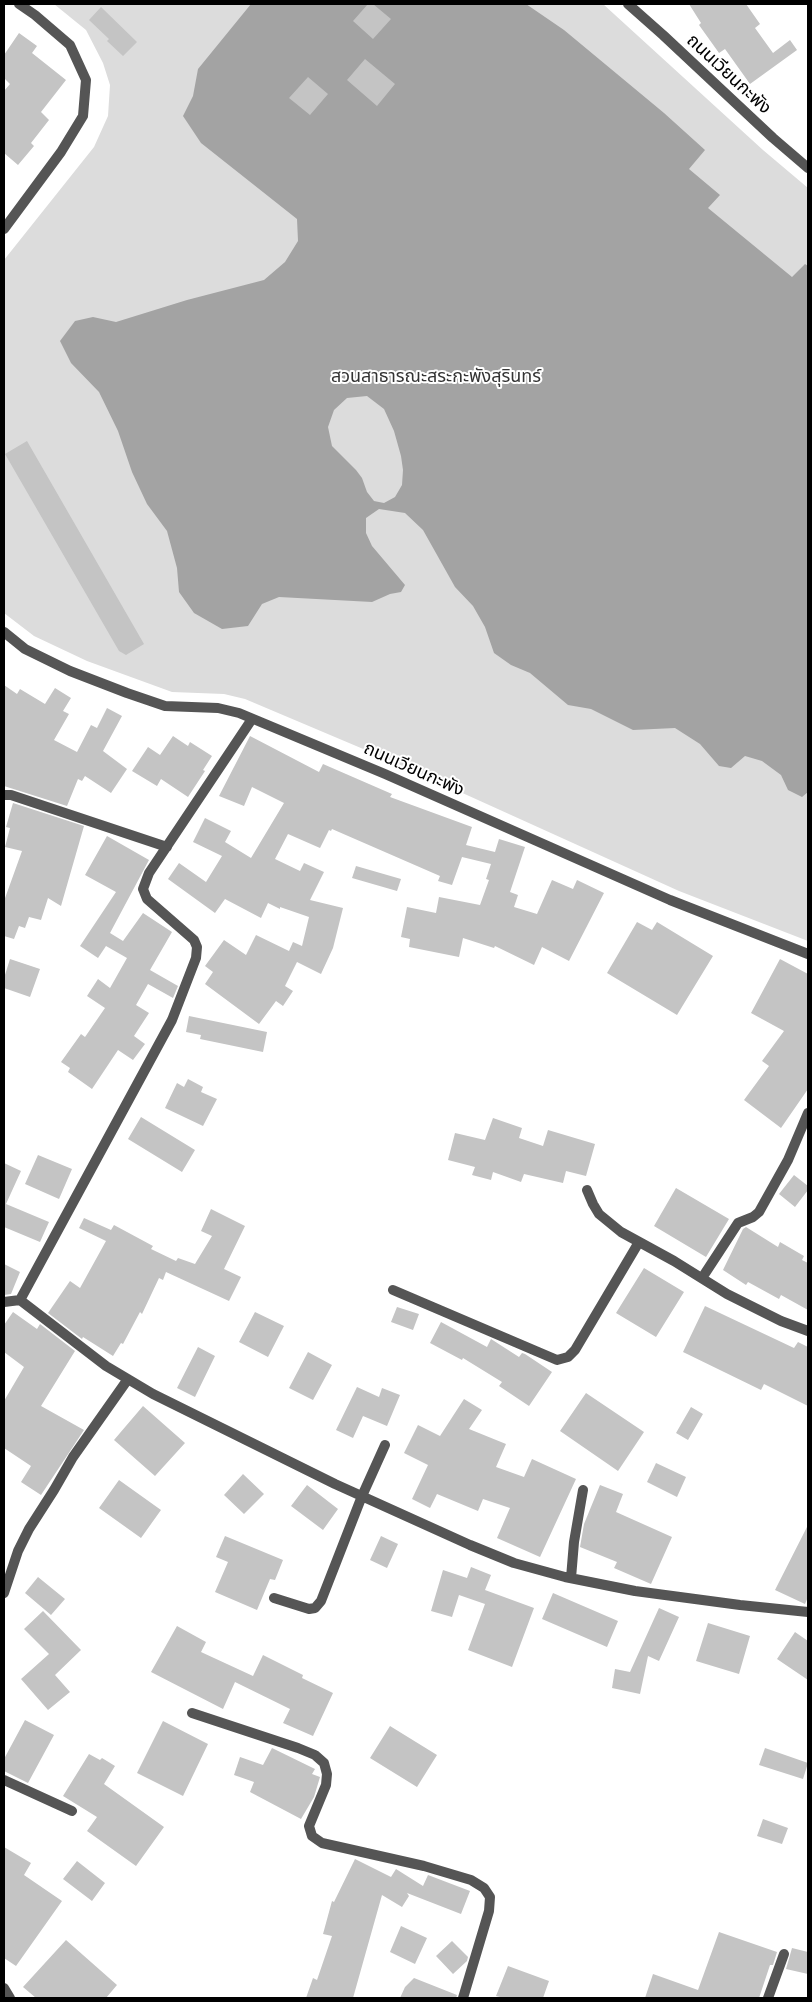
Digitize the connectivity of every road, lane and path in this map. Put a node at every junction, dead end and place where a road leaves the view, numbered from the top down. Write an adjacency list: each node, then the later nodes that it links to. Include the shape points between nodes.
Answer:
1 (19, 4): 4 (street, via 70,45 86,80 83,116 61,152)
2 (628, 4): 3 (street, ถนนเวียนกะพัง)
3 (808, 168)
4 (4, 229)
5 (4, 632): 6 (street, ถนนเวียนกะพัง, via 26,649 70,671 165,706 218,708)
6 (252, 719): 8 (street); 9 (street, ถนนเวียนกะพัง, via 670,900)
7 (4, 795): 8 (street)
8 (167, 847): 15 (street, via 149,873 143,889 147,899 194,940 196,958 172,1020)
9 (808, 954)
10 (808, 1113): 13 (street, via 788,1160 758,1212 738,1224)
11 (587, 1190): 12 (street, via 599,1214)
12 (639, 1242): 13 (street); 14 (street, via 574,1350 568,1357 557,1360)
13 (702, 1278): 17 (street, via 726,1294)
14 (393, 1290)
15 (20, 1300): 16 (street); 18 (street, via 74,1343)
16 (4, 1302)
17 (808, 1331)
18 (128, 1379): 21 (street, via 223,1430); 23 (street, via 73,1457 29,1528)
19 (384, 1445): 21 (street)
20 (583, 1490): 22 (street)
21 (362, 1496): 22 (street, via 514,1563); 24 (street, via 315,1608)
22 (571, 1578): 25 (street, via 645,1593)
23 (4, 1592)
24 (274, 1598)
25 (808, 1611)
26 (192, 1714): 32 (street, via 298,1748 324,1763 328,1774 326,1785 309,1826 312,1836 322,1843 424,1866 471,1880 484,1888 490,1897 489,1911)
27 (4, 1780): 28 (street)
28 (72, 1811)
29 (784, 1954): 33 (street)
30 (4, 1988): 31 (street)
31 (10, 1998)
32 (463, 1998)
33 (768, 1998)

